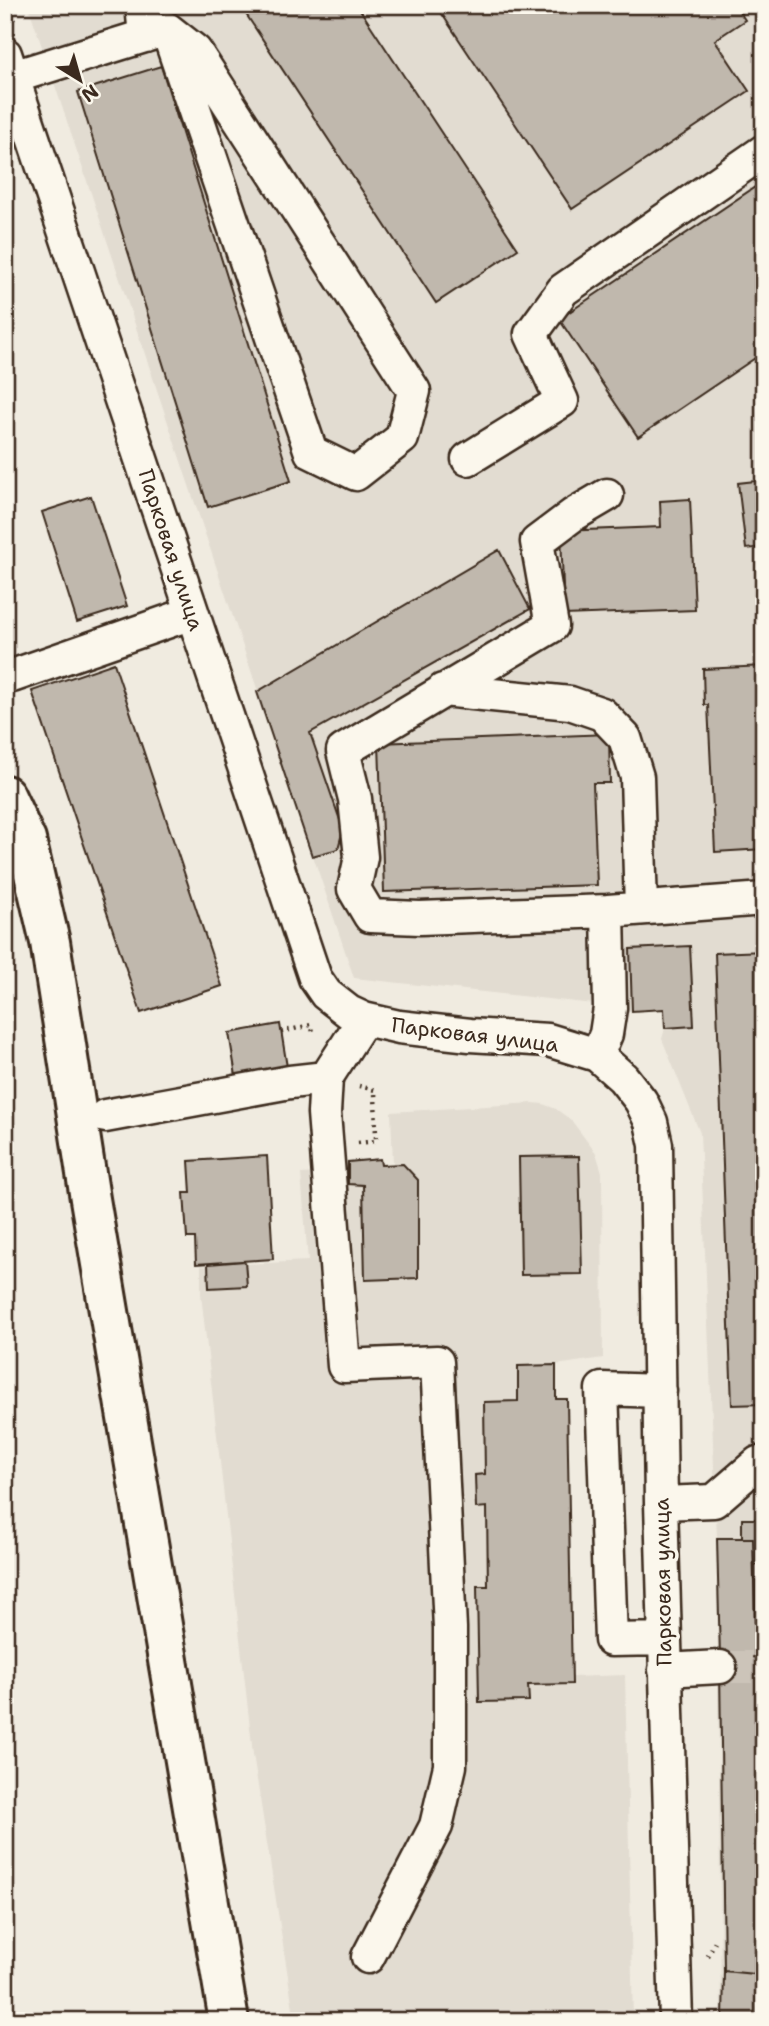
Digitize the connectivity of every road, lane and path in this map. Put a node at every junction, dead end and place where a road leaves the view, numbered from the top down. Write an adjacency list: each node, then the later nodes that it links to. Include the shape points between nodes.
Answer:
1 (151, 23): 1 (street, via 311,452 356,474 402,438 414,391 195,51); 2 (street)
2 (9, 66): 6 (street, Парковая улица)
3 (764, 151): 4 (street, via 563,289 531,334 562,401)
4 (468, 459)
5 (607, 495): 8 (street, via 537,542 552,626)
6 (192, 613): 7 (street); 13 (street, Парковая улица, via 315,978 335,1002)
7 (12, 676)
8 (443, 690): 11 (street, via 570,703 602,714 625,738 637,777); 12 (street, via 343,751 355,799 361,857 354,889 370,916)
9 (5, 795): 26 (main road, via 26,840 50,943)
10 (764, 898): 11 (street)
11 (641, 908): 12 (street)
12 (608, 911): 14 (street, via 610,1008)
13 (364, 1019): 14 (street, Парковая улица, via 398,1027 548,1040); 15 (street)
14 (597, 1055): 19 (street, Парковая улица, via 641,1101 656,1145)
15 (327, 1078): 17 (street); 18 (street)
16 (375, 1090): 18 (path, via 376,1141)
17 (105, 1116)
18 (327, 1146): 25 (street, via 344,1366 437,1362 438,1375 450,1628 450,1766 436,1826)
19 (660, 1391): 21 (street, Парковая улица); 22 (street, via 602,1390 611,1640)
20 (764, 1463): 21 (street, via 758,1463 714,1501)
21 (661, 1503): 22 (street, Парковая улица)
22 (665, 1639): 24 (street, Парковая улица)
23 (720, 1668): 24 (street)
24 (665, 1670): 27 (street, Парковая улица)
25 (369, 1957)
26 (229, 2021)
27 (676, 2021)

